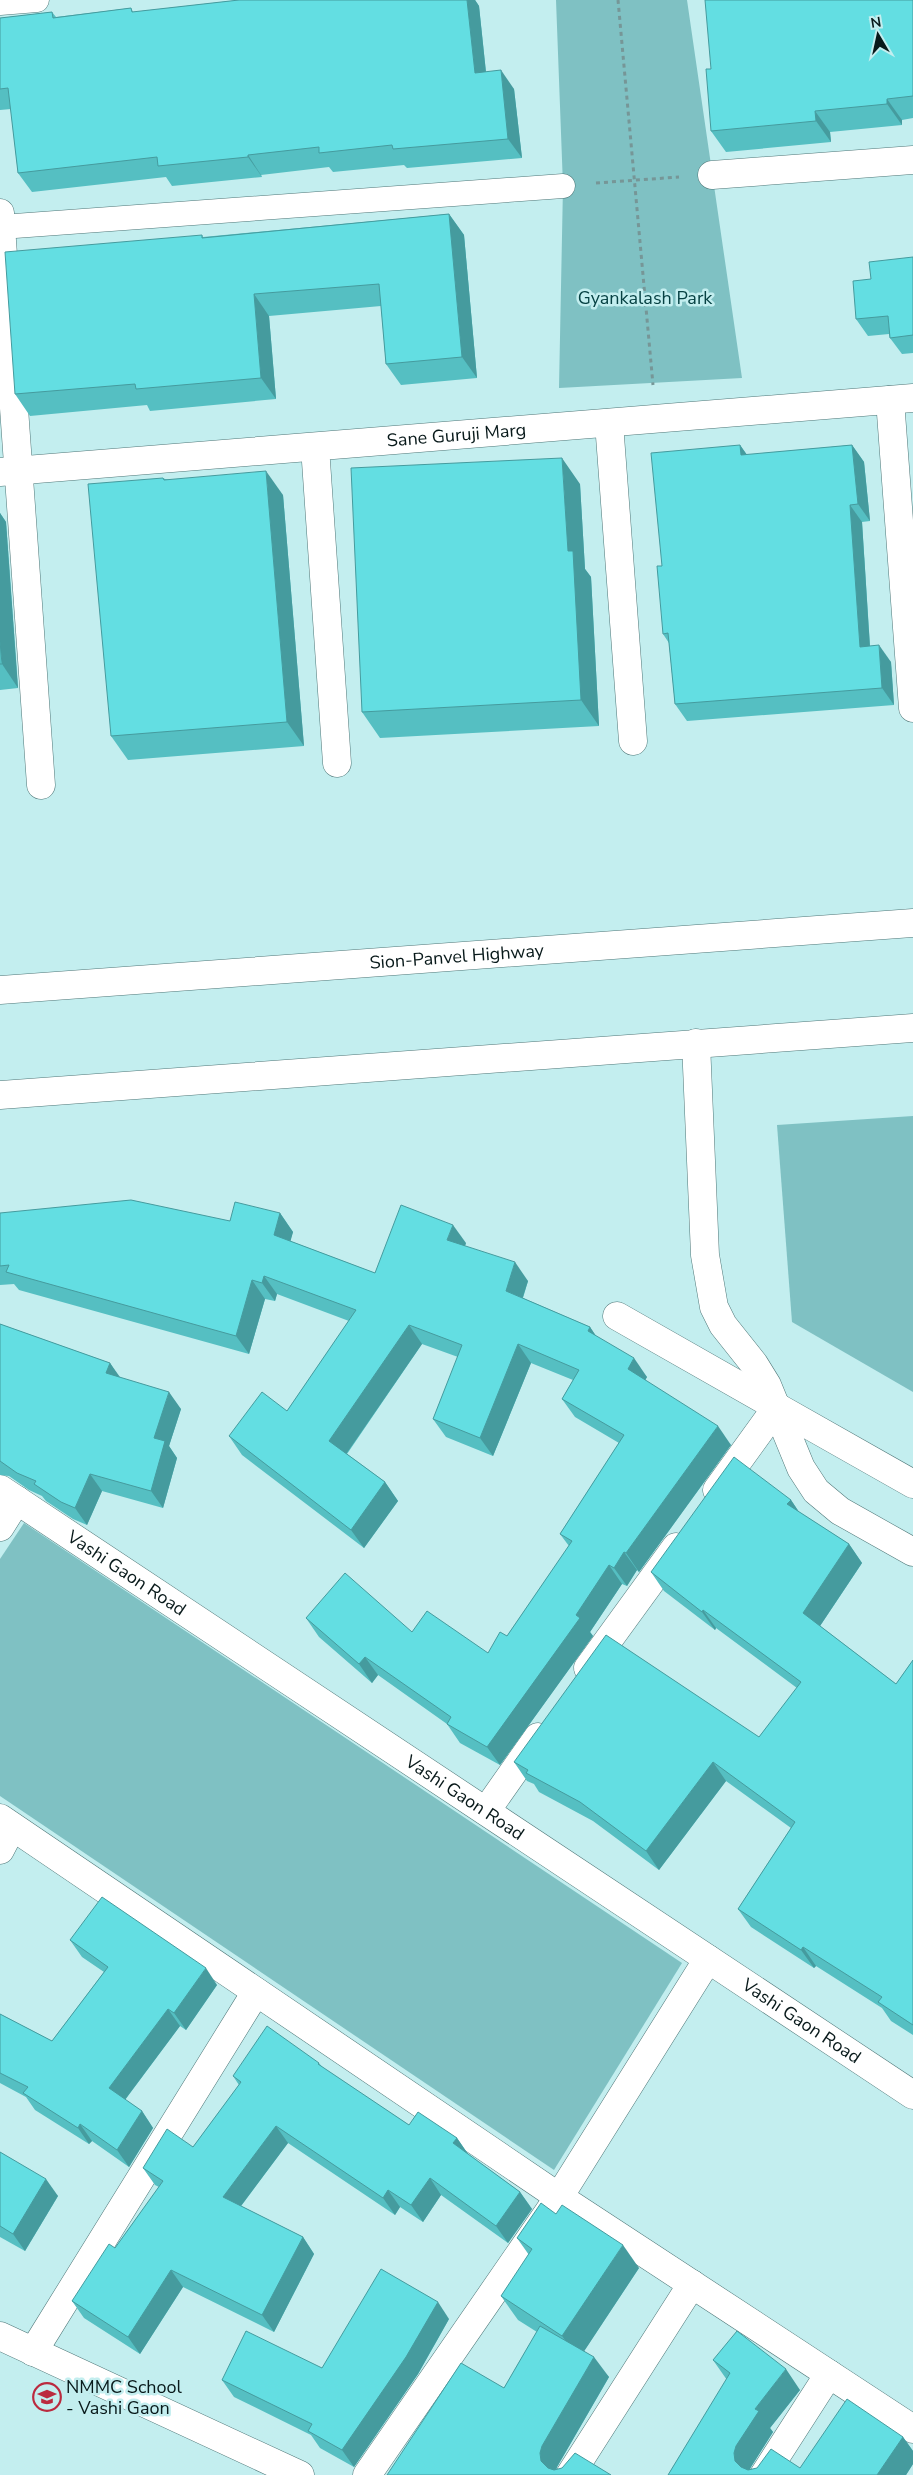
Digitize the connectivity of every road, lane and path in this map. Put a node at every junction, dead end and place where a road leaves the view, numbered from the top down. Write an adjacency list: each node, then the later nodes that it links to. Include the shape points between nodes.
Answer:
1 (37, 0): 3 (lane)
2 (618, 0): 6 (path)
3 (0, 3)
4 (913, 160): 5 (main road)
5 (712, 175): 6 (path)
6 (635, 181): 7 (path); 10 (path)
7 (563, 186): 8 (lane)
8 (0, 222): 13 (main road)
9 (902, 399): 10 (main road, Sane Guruji Marg); 14 (main road)
10 (656, 419): 11 (main road, Sane Guruji Marg)
11 (609, 423): 12 (main road, Sane Guruji Marg); 15 (main road)
12 (314, 447): 13 (main road, Sane Guruji Marg); 16 (main road)
13 (9, 471): 17 (main road)
14 (913, 708)
15 (633, 741)
16 (337, 763)
17 (41, 784)
18 (913, 923): 19 (main road, Sion-Panvel Highway)
19 (0, 990)
20 (913, 1028): 21 (main road)
21 (696, 1043): 22 (main road); 24 (main road, via 709,1288 723,1325 754,1364)
22 (0, 1095)
23 (617, 1316): 24 (main road)
24 (777, 1407): 25 (main road); 28 (main road, via 801,1468 816,1491 840,1511); 29 (main road)
25 (913, 1484)
26 (9, 1495): 27 (main road); 31 (main road, Vashi Gaon Road)
27 (0, 1527)
28 (913, 1552)
29 (573, 1690)
30 (556, 1714): 31 (main road)
31 (486, 1811): 33 (main road, Vashi Gaon Road)
32 (4, 1832): 34 (main road)
33 (708, 1959): 35 (main road, Vashi Gaon Road); 36 (main road)
34 (256, 1992): 36 (main road); 39 (main road)
35 (913, 2094)
36 (559, 2197): 37 (main road); 43 (main road)
37 (692, 2284): 40 (main road); 44 (main road)
38 (0, 2336): 39 (main road)
39 (33, 2352): 42 (main road)
40 (829, 2374): 41 (main road); 45 (main road)
41 (913, 2429)
42 (300, 2475)
43 (367, 2475)
44 (570, 2475)
45 (764, 2475)

